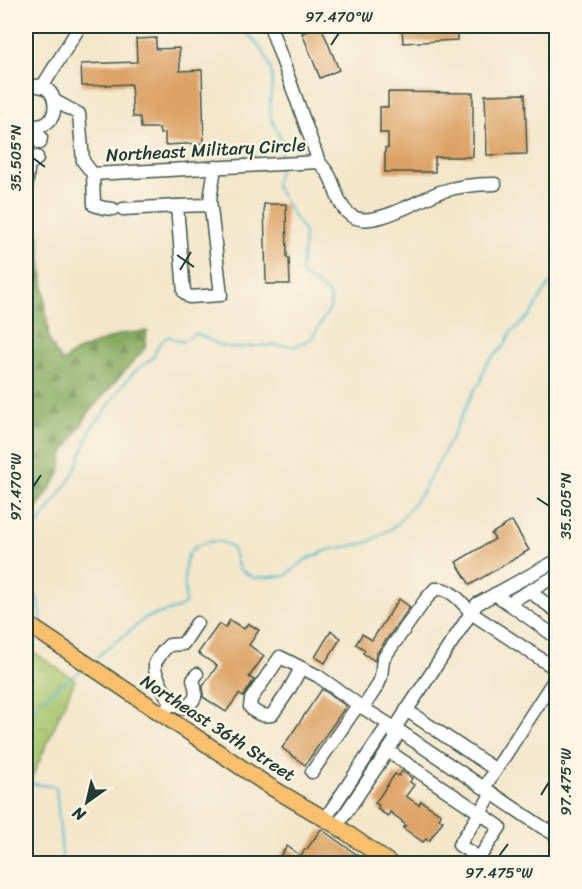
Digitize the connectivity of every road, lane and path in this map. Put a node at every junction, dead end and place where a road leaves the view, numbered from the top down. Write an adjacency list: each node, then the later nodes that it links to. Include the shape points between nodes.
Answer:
1 (80, 26): 3 (street)
2 (270, 26): 8 (street, Northeast Military Circle)
3 (42, 87): 4 (street); 5 (street)
4 (26, 89)
5 (55, 101): 6 (street, via 46,123); 11 (street, via 79,114 83,161)
6 (29, 127): 7 (street, via 41,137)
7 (40, 143)
8 (319, 162): 10 (street, Northeast Military Circle); 12 (street, via 349,215 363,221 399,212 441,192)
9 (29, 165): 13 (street)
10 (215, 167): 11 (street, Northeast Military Circle); 14 (street)
11 (93, 174): 15 (street, via 94,205 118,209)
12 (495, 184)
13 (26, 190)
14 (210, 205): 15 (street); 15 (street, via 221,295 189,297 184,292)
15 (177, 206)
16 (556, 561): 20 (street)
17 (551, 579): 18 (street); 19 (street)
18 (556, 590)
19 (529, 591): 21 (street); 22 (street)
20 (495, 594): 21 (street); 23 (street, via 477,604)
21 (508, 603): 26 (street)
22 (556, 611)
23 (471, 613): 28 (street); 31 (street, via 443,588 435,589 383,660 378,685); 33 (street)
24 (26, 623): 32 (main road, Northeast 36th Street)
25 (197, 623): 32 (street, via 183,644 169,645 155,663)
26 (556, 637)
27 (301, 668): 27 (street, via 280,657 251,699 250,707 264,717 272,715); 31 (street)
28 (556, 669)
29 (197, 674): 32 (street, via 193,680 196,696 191,703)
30 (556, 677): 36 (street)
31 (361, 707): 34 (street); 37 (street)
32 (167, 709): 39 (main road, Northeast 36th Street, via 269,786)
33 (406, 710): 34 (street); 36 (street)
34 (395, 728): 35 (street, via 395,740); 38 (street); 39 (street, via 384,731)
35 (388, 751): 38 (street, via 480,813); 39 (street)
36 (496, 770): 38 (street)
37 (312, 772)
38 (488, 790): 40 (street)
39 (331, 822): 41 (main road, Northeast 36th Street)
40 (556, 835)
41 (391, 864)

